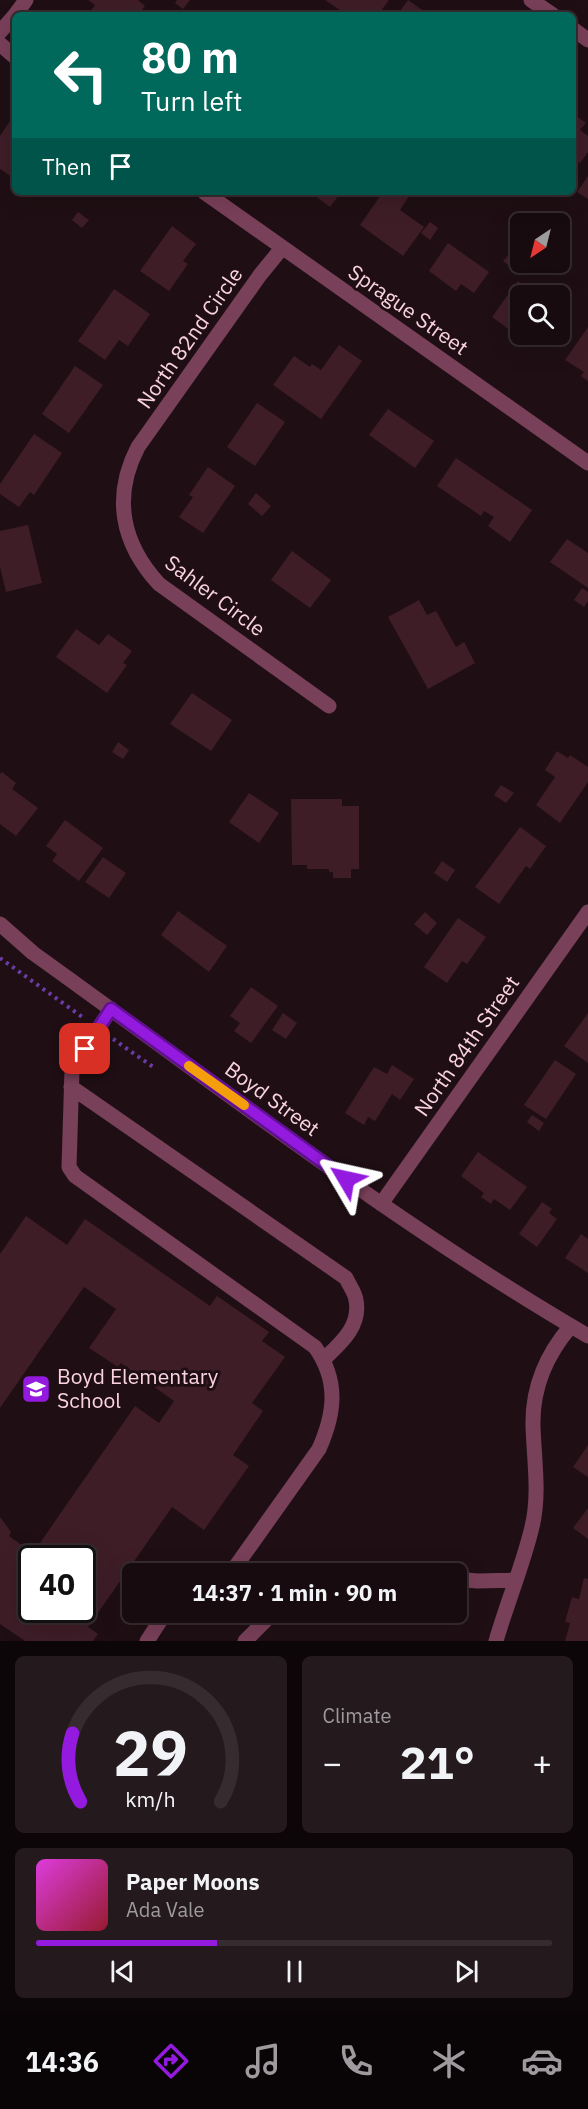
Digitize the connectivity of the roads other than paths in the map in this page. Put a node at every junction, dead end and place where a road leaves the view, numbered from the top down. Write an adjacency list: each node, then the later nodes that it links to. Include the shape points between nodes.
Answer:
1 (531, 0): 2 (street)
2 (549, 12)
3 (12, 18): 4 (street)
4 (0, 32)
5 (0, 44): 6 (street)
6 (12, 54)
7 (208, 195): 8 (street, Sprague Street)
8 (282, 248): 9 (street, North 82nd Circle); 10 (street, Sprague Street)
9 (135, 454): 11 (street, Sahler Circle, via 123,495 124,516 132,545 148,571 169,592)
10 (588, 463)
11 (329, 706)
12 (588, 912): 16 (street, North 84th Street)
13 (0, 924): 14 (street, Boyd Street)
14 (111, 1009): 15 (street, via 72,1069); 16 (street, Boyd Street)
15 (72, 1087): 19 (street, via 69,1167 75,1176 315,1347); 19 (street, via 346,1278 356,1299 356,1315 348,1337)
16 (381, 1204): 17 (street, Boyd Street)
17 (571, 1326): 18 (street, Boyd Street); 22 (street, via 544,1365 537,1389 533,1526)
18 (588, 1336)
19 (324, 1359): 20 (street, via 332,1391 329,1428 319,1449)
20 (237, 1563)
21 (467, 1580): 22 (street)
22 (515, 1580): 27 (street)
23 (159, 1623): 25 (street)
24 (263, 1623): 26 (street)
25 (147, 1641)
26 (245, 1641)
27 (496, 1641)

